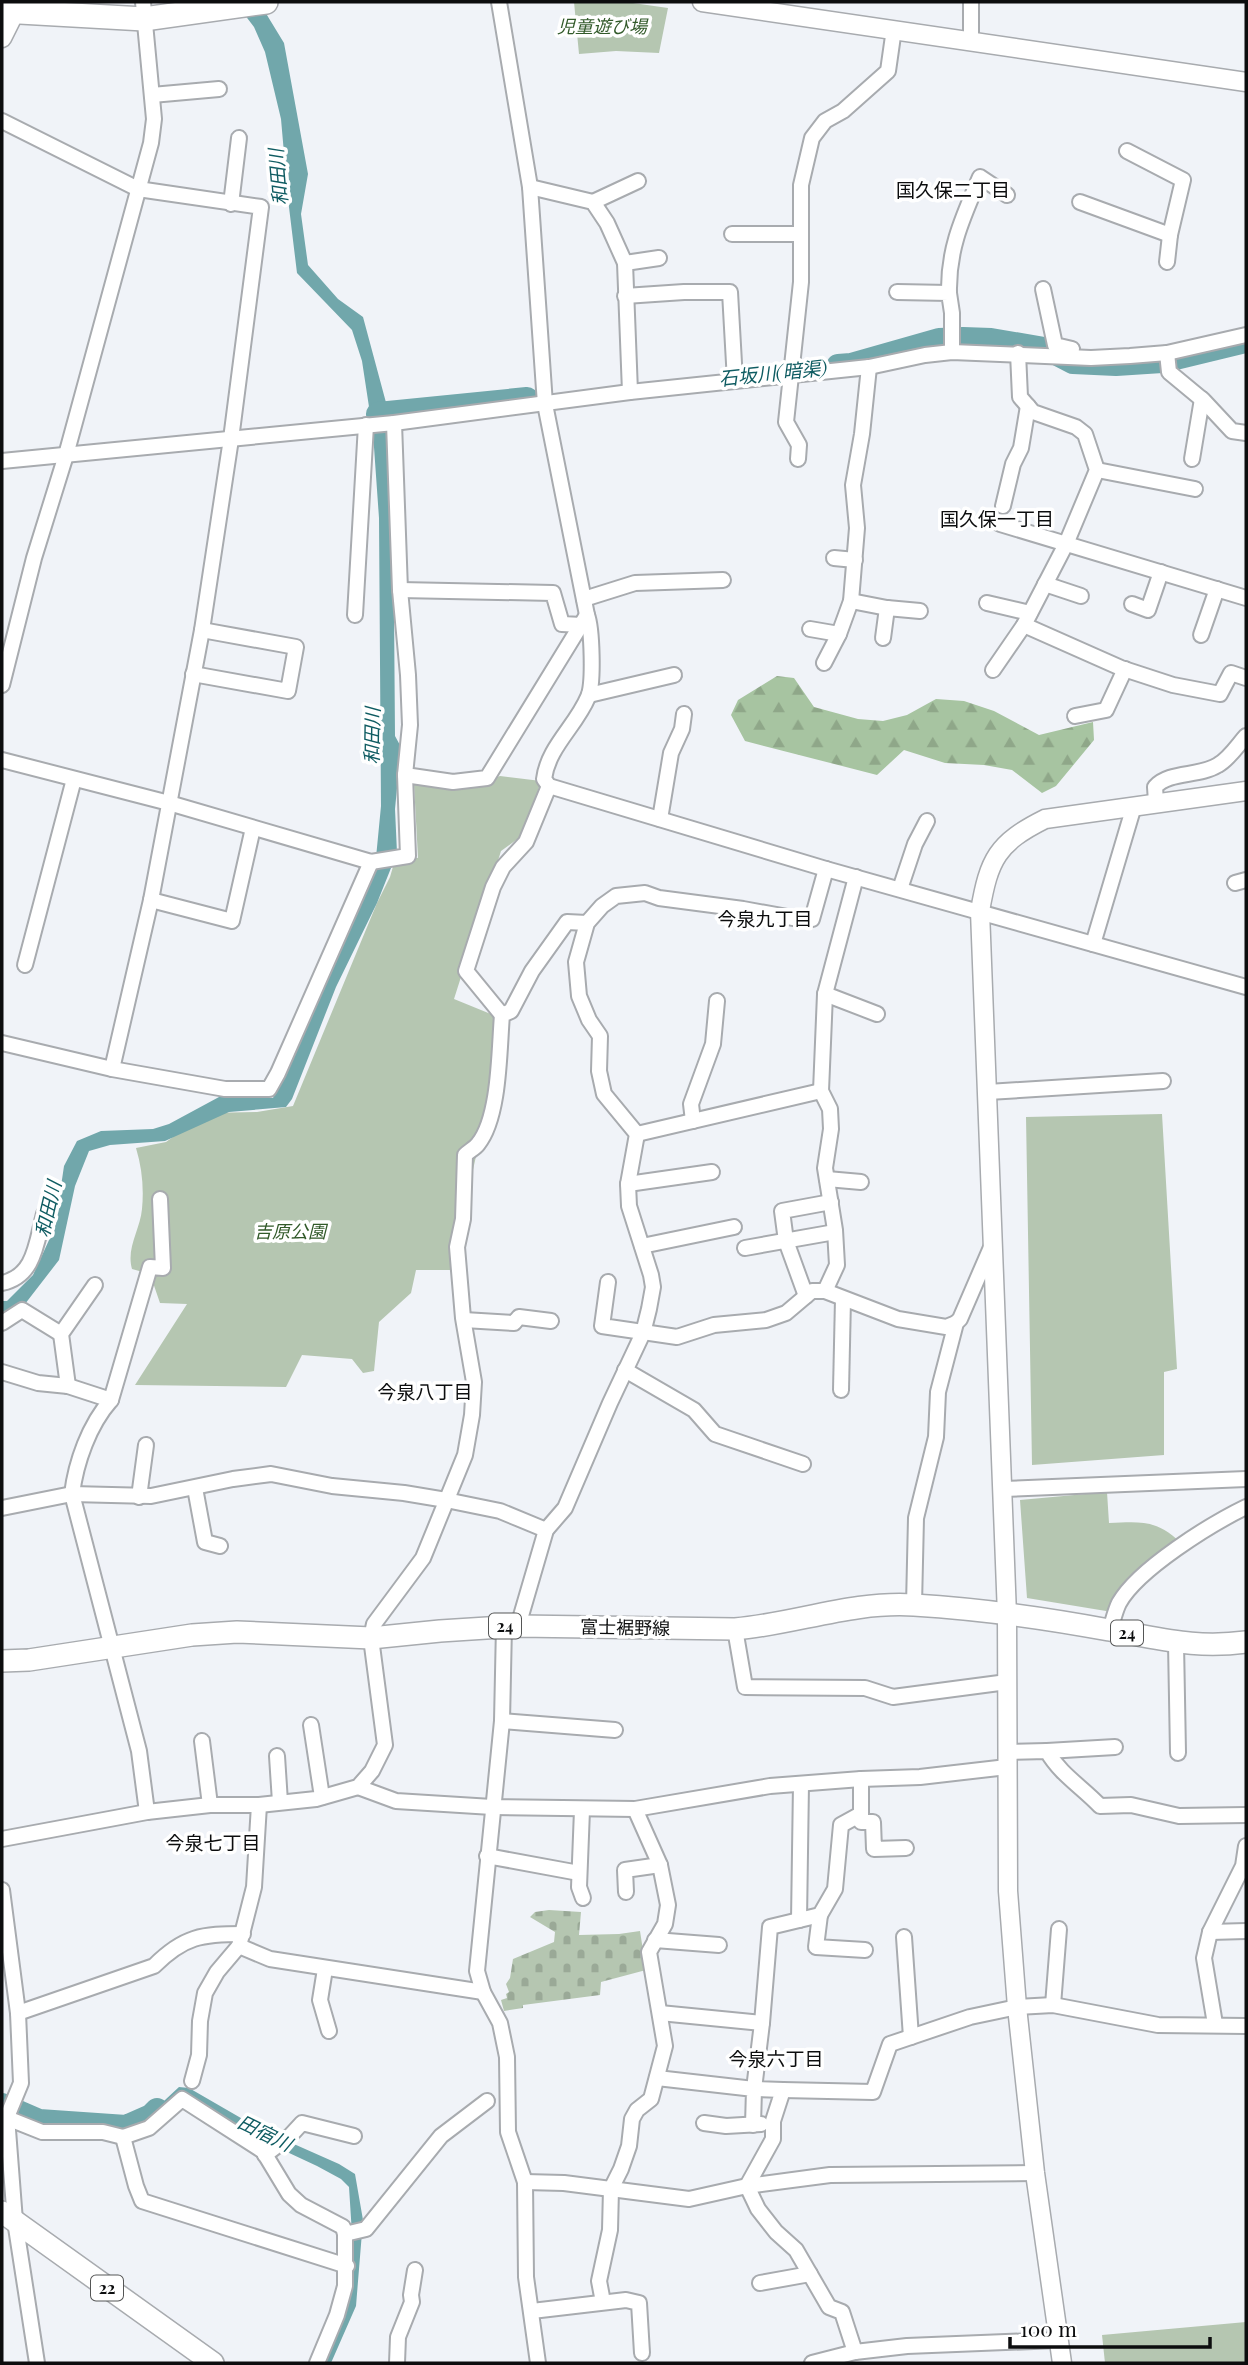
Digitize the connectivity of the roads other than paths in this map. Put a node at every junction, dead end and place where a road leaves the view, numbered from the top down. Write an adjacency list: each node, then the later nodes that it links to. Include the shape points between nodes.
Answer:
1 (265, 2): 6 (highway)
2 (499, 2): 17 (street)
3 (702, 2): 7 (street)
4 (971, 2): 9 (street)
5 (12, 8): 6 (highway); 8 (street)
6 (144, 10): 12 (street)
7 (894, 29): 9 (street); 24 (street, via 888,71 825,121 812,138 801,185)
8 (2, 38)
9 (971, 40): 10 (street)
10 (1246, 82)
11 (219, 89): 12 (street)
12 (152, 95): 18 (street, via 151,143)
13 (2, 121): 18 (street)
14 (239, 138): 22 (street)
15 (1127, 151): 25 (street, via 1183,180)
16 (638, 181): 20 (street)
17 (530, 187): 20 (street); 42 (street)
18 (138, 189): 22 (street); 49 (street)
19 (1007, 195): 31 (street, via 979,177 953,242)
20 (593, 202): 27 (street)
21 (1080, 202): 25 (street)
22 (231, 204): 48 (street, via 261,207)
23 (732, 234): 24 (street)
24 (801, 234): 39 (street, via 801,282)
25 (1170, 235): 28 (street)
26 (659, 258): 27 (street)
27 (625, 262): 32 (street)
28 (1167, 262)
29 (1043, 289): 35 (street, via 1055,345)
30 (897, 292): 31 (street)
31 (949, 293): 34 (street)
32 (625, 296): 40 (street, via 730,292); 41 (street)
33 (1246, 335): 37 (street)
34 (952, 352): 36 (street); 38 (street)
35 (1069, 352): 36 (street); 37 (street, via 1091,358)
36 (1018, 353): 44 (street, via 1020,397)
37 (1167, 353): 43 (street, via 1169,372)
38 (869, 367): 39 (street); 59 (street, via 853,485)
39 (790, 369): 40 (street); 51 (street, via 786,422 799,445)
40 (735, 377): 41 (street)
41 (630, 388): 42 (street)
42 (544, 398): 45 (street); 67 (street)
43 (1202, 399): 47 (street, via 1232,431); 50 (street)
44 (1028, 406): 53 (street, via 1085,434); 55 (street)
45 (394, 423): 46 (street); 64 (street)
46 (366, 425): 48 (street); 73 (street)
47 (1246, 433)
48 (231, 439): 49 (street); 77 (street)
49 (66, 455): 52 (street); 87 (street)
50 (1192, 459)
51 (798, 460)
52 (2, 461)
53 (1097, 470): 54 (street); 57 (street)
54 (1195, 489)
55 (1003, 506)
56 (1000, 524): 57 (street)
57 (1066, 544): 60 (street); 62 (street)
58 (834, 558): 59 (street)
59 (855, 560): 68 (street)
60 (1161, 572): 63 (street); 70 (street, via 1148,610)
61 (723, 580): 67 (street, via 635,583)
62 (1045, 584): 65 (street); 74 (street)
63 (1217, 589): 66 (street); 79 (street)
64 (400, 590): 75 (street, via 553,593 562,624); 93 (street, via 410,725)
65 (1080, 596)
66 (1246, 598)
67 (584, 599): 75 (street)
68 (851, 601): 71 (street); 78 (street)
69 (987, 603): 74 (street)
70 (1132, 604)
71 (887, 608): 72 (street); 80 (street)
72 (920, 611)
73 (355, 615)
74 (1027, 619): 82 (street); 83 (street)
75 (585, 620): 88 (street, via 591,626); 93 (street, via 487,778 453,782)
76 (810, 629): 78 (street)
77 (202, 630): 84 (street); 84 (street, via 296,646 288,691)
78 (839, 634): 81 (street)
79 (1201, 635)
80 (883, 638)
81 (824, 663)
82 (1125, 669): 86 (street, via 1220,694 1231,673); 90 (street, via 1106,710)
83 (993, 670)
84 (193, 674): 98 (street)
85 (674, 675): 88 (street)
86 (1246, 678)
87 (2, 685)
88 (589, 695): 95 (street, via 546,765 544,779)
89 (684, 714): 100 (street, via 671,753)
90 (1074, 716)
91 (1246, 736): 97 (street, via 1219,765 1161,780 1155,787)
92 (2, 760): 94 (street)
93 (405, 775): 103 (street, via 408,856)
94 (74, 779): 98 (street); 111 (street)
95 (550, 786): 100 (street); 116 (street, via 526,842 503,867 493,887 466,971)
96 (1246, 791): 97 (street)
97 (1156, 802): 99 (street)
98 (169, 803): 102 (street); 107 (street)
99 (1134, 806): 108 (street, via 1045,819 1022,831 999,851 986,877); 110 (street)
100 (660, 820): 104 (street)
101 (927, 821): 106 (street)
102 (253, 828): 103 (street); 107 (street, via 232,921)
103 (371, 862): 118 (street, via 269,1089 225,1090)
104 (825, 869): 105 (street); 109 (street, via 812,919 645,893 616,896)
105 (856, 877): 106 (street); 113 (street)
106 (900, 889): 108 (street)
107 (150, 900): 118 (street)
108 (980, 911): 110 (street); 121 (street)
109 (587, 923): 116 (street, via 567,922 532,971 511,1011); 123 (street, via 576,962 579,996 600,1036 598,1071 604,1094)
110 (1093, 944): 112 (street)
111 (25, 965)
112 (1246, 987)
113 (825, 994): 115 (street); 120 (street)
114 (717, 1001): 122 (street, via 713,1044 691,1104)
115 (877, 1014)
116 (502, 1015): 143 (street, via 491,1114 479,1143 465,1155 463,1219 457,1247)
117 (2, 1043): 118 (street)
118 (113, 1069)
119 (1163, 1081): 121 (street)
120 (821, 1091): 122 (street); 125 (street, via 830,1110)
121 (988, 1092): 134 (street)
122 (693, 1121): 123 (street)
123 (637, 1134): 127 (street)
124 (712, 1172): 127 (street)
125 (827, 1179): 126 (street); 129 (street)
126 (861, 1182)
127 (628, 1184): 135 (street, via 629,1206)
128 (160, 1199): 153 (street, via 163,1268 150,1267)
129 (831, 1202): 132 (street); 133 (street, via 782,1211)
130 (44, 1214): 138 (street, via 31,1261 19,1278)
131 (734, 1227): 135 (street)
132 (835, 1232): 133 (street); 140 (street, via 837,1265)
133 (786, 1241): 136 (street); 141 (street)
134 (992, 1244): 146 (street); 158 (street)
135 (642, 1246): 147 (street, via 653,1287)
136 (745, 1248)
137 (608, 1282): 147 (street, via 602,1326)
138 (2, 1283)
139 (95, 1285): 148 (street)
140 (825, 1291): 141 (street); 142 (street)
141 (806, 1296): 147 (street, via 786,1314 766,1320 715,1325 677,1337)
142 (843, 1299): 146 (street, via 898,1318 946,1327); 152 (street)
143 (464, 1320): 144 (street, via 514,1323 519,1317); 161 (street, via 474,1382 472,1415 465,1455)
144 (551, 1321)
145 (2, 1323): 148 (street, via 22,1310)
146 (956, 1323): 166 (street, via 938,1392 936,1437 916,1518)
147 (643, 1333): 149 (street)
148 (61, 1334): 151 (street)
149 (625, 1370): 155 (street, via 694,1410 715,1434); 164 (street, via 565,1508)
150 (2, 1371): 151 (street, via 38,1383)
151 (68, 1386): 153 (street)
152 (841, 1390)
153 (111, 1400): 159 (street, via 86,1443)
154 (146, 1445): 160 (street)
155 (803, 1464)
156 (1246, 1479): 158 (street)
157 (195, 1488): 160 (street); 161 (street, via 271,1474); 165 (street, via 205,1542)
158 (1003, 1489): 167 (street)
159 (72, 1494): 160 (street); 163 (street); 174 (street)
160 (139, 1497)
161 (446, 1500): 164 (street, via 500,1511); 171 (street, via 423,1558 374,1624)
162 (1246, 1507): 170 (street, via 1216,1521 1138,1579 1118,1604)
163 (2, 1508)
164 (546, 1530): 168 (street)
165 (220, 1546)
166 (914, 1605): 167 (main road, 富士裾野線 / 24); 169 (main road, 富士裾野線 / 24, via 863,1606)
167 (1007, 1615): 170 (main road, 富士裾野線 / 24); 176 (street)
168 (511, 1626): 169 (main road, 富士裾野線 / 24); 171 (main road, 富士裾野線 / 24); 177 (street)
169 (735, 1629): 176 (street, via 745,1687 865,1688 893,1697)
170 (1110, 1630): 173 (main road, 富士裾野線 / 24)
171 (371, 1639): 174 (main road, 富士裾野線 / 24, via 237,1632); 188 (street, via 385,1745 372,1772)
172 (1246, 1642): 173 (main road, 富士裾野線 / 24)
173 (1176, 1643): 183 (street)
174 (112, 1647): 175 (main road, 富士裾野線 / 24); 196 (street, via 139,1751)
175 (2, 1661)
176 (1007, 1682): 185 (street)
177 (502, 1721): 179 (street); 193 (street)
178 (311, 1725): 189 (street)
179 (615, 1730)
180 (202, 1741): 191 (street)
181 (1115, 1747): 182 (street)
182 (1046, 1751): 185 (street); 198 (street, via 1057,1768 1100,1806 1130,1805 1180,1816)
183 (1178, 1753)
184 (277, 1756): 190 (street)
185 (1007, 1759): 186 (street, via 920,1777); 221 (street, via 1008,1891)
186 (861, 1779): 187 (street); 197 (street)
187 (801, 1784): 195 (street); 209 (street)
188 (358, 1787): 189 (street); 193 (street, via 396,1801)
189 (322, 1797): 190 (street)
190 (280, 1802): 192 (street)
191 (210, 1805): 192 (street); 196 (street)
192 (260, 1805): 214 (street, via 254,1887)
193 (492, 1807): 194 (street); 202 (street)
194 (582, 1810): 195 (street); 204 (street)
195 (635, 1810): 203 (street)
196 (147, 1812): 199 (street)
197 (861, 1814): 201 (street, via 861,1822 873,1822 874,1849); 208 (street, via 841,1825 835,1889)
198 (1246, 1815)
199 (2, 1839)
200 (1246, 1846): 212 (street, via 1243,1866)
201 (906, 1848)
202 (487, 1856): 204 (street); 219 (street, via 477,1971)
203 (660, 1865): 206 (street, via 625,1870); 215 (street, via 668,1905 665,1924)
204 (579, 1873): 207 (street)
205 (2, 1890): 222 (street)
206 (625, 1892)
207 (583, 1898)
208 (820, 1915): 209 (street); 217 (street, via 816,1947)
209 (799, 1920): 224 (street, via 770,1927)
210 (1059, 1929): 220 (street)
211 (1246, 1931): 212 (street)
212 (1210, 1932): 225 (street, via 1204,1958)
213 (904, 1937): 228 (street)
214 (241, 1940): 218 (street, via 270,1959); 222 (street, via 207,1934 166,1954 154,1966); 230 (street, via 205,1993)
215 (655, 1940): 216 (street); 223 (street, via 649,1952)
216 (719, 1945)
217 (865, 1950)
218 (325, 1969): 219 (street); 227 (street, via 320,2000)
219 (483, 1992): 242 (street, via 500,2023 507,2057 508,2132)
220 (1053, 2005): 221 (street); 225 (street, via 1158,2025)
221 (1017, 2007): 228 (street); 241 (street)
222 (18, 2013): 234 (street, via 21,2083)
223 (660, 2013): 224 (street); 229 (street, via 665,2046)
224 (762, 2023): 231 (street)
225 (1215, 2024): 226 (street)
226 (1246, 2026)
227 (329, 2031)
228 (911, 2037): 232 (street, via 890,2044 873,2092)
229 (657, 2078): 231 (street); 244 (street, via 651,2099 632,2119 629,2146)
230 (192, 2081)
231 (754, 2089): 232 (street); 237 (street)
232 (783, 2090): 236 (street)
233 (487, 2101): 246 (street, via 441,2136 364,2230)
234 (5, 2116): 239 (street, via 42,2132); 245 (street)
235 (704, 2123): 237 (street)
236 (773, 2123): 237 (street); 243 (street, via 773,2139)
237 (753, 2124)
238 (354, 2136): 240 (street, via 302,2123)
239 (123, 2137): 240 (street, via 149,2128 182,2099); 247 (street, via 142,2201)
240 (267, 2153): 246 (street, via 289,2194 343,2227)
241 (1035, 2173): 243 (street, via 830,2175); 253 (street)
242 (525, 2182): 244 (street); 252 (street, via 526,2277)
243 (747, 2186): 244 (street, via 690,2199); 249 (street, via 758,2209 796,2250)
244 (611, 2189): 251 (street, via 610,2230 599,2281)
245 (9, 2216): 256 (street); 257 (main road, 22)
246 (345, 2234): 247 (street)
247 (347, 2266): 258 (street, via 337,2315)
248 (415, 2270): 259 (street, via 412,2302 398,2337)
249 (810, 2274): 250 (street); 255 (street, via 829,2307 842,2312)
250 (760, 2283)
251 (603, 2302): 252 (street); 254 (street, via 639,2303)
252 (532, 2311): 260 (street)
253 (1058, 2340): 255 (street, via 907,2346); 262 (street)
254 (642, 2353)
255 (860, 2355): 261 (street)
256 (37, 2363)
257 (213, 2363)
258 (317, 2363)
259 (397, 2363)
260 (538, 2363)
261 (812, 2363)
262 (1062, 2363)

